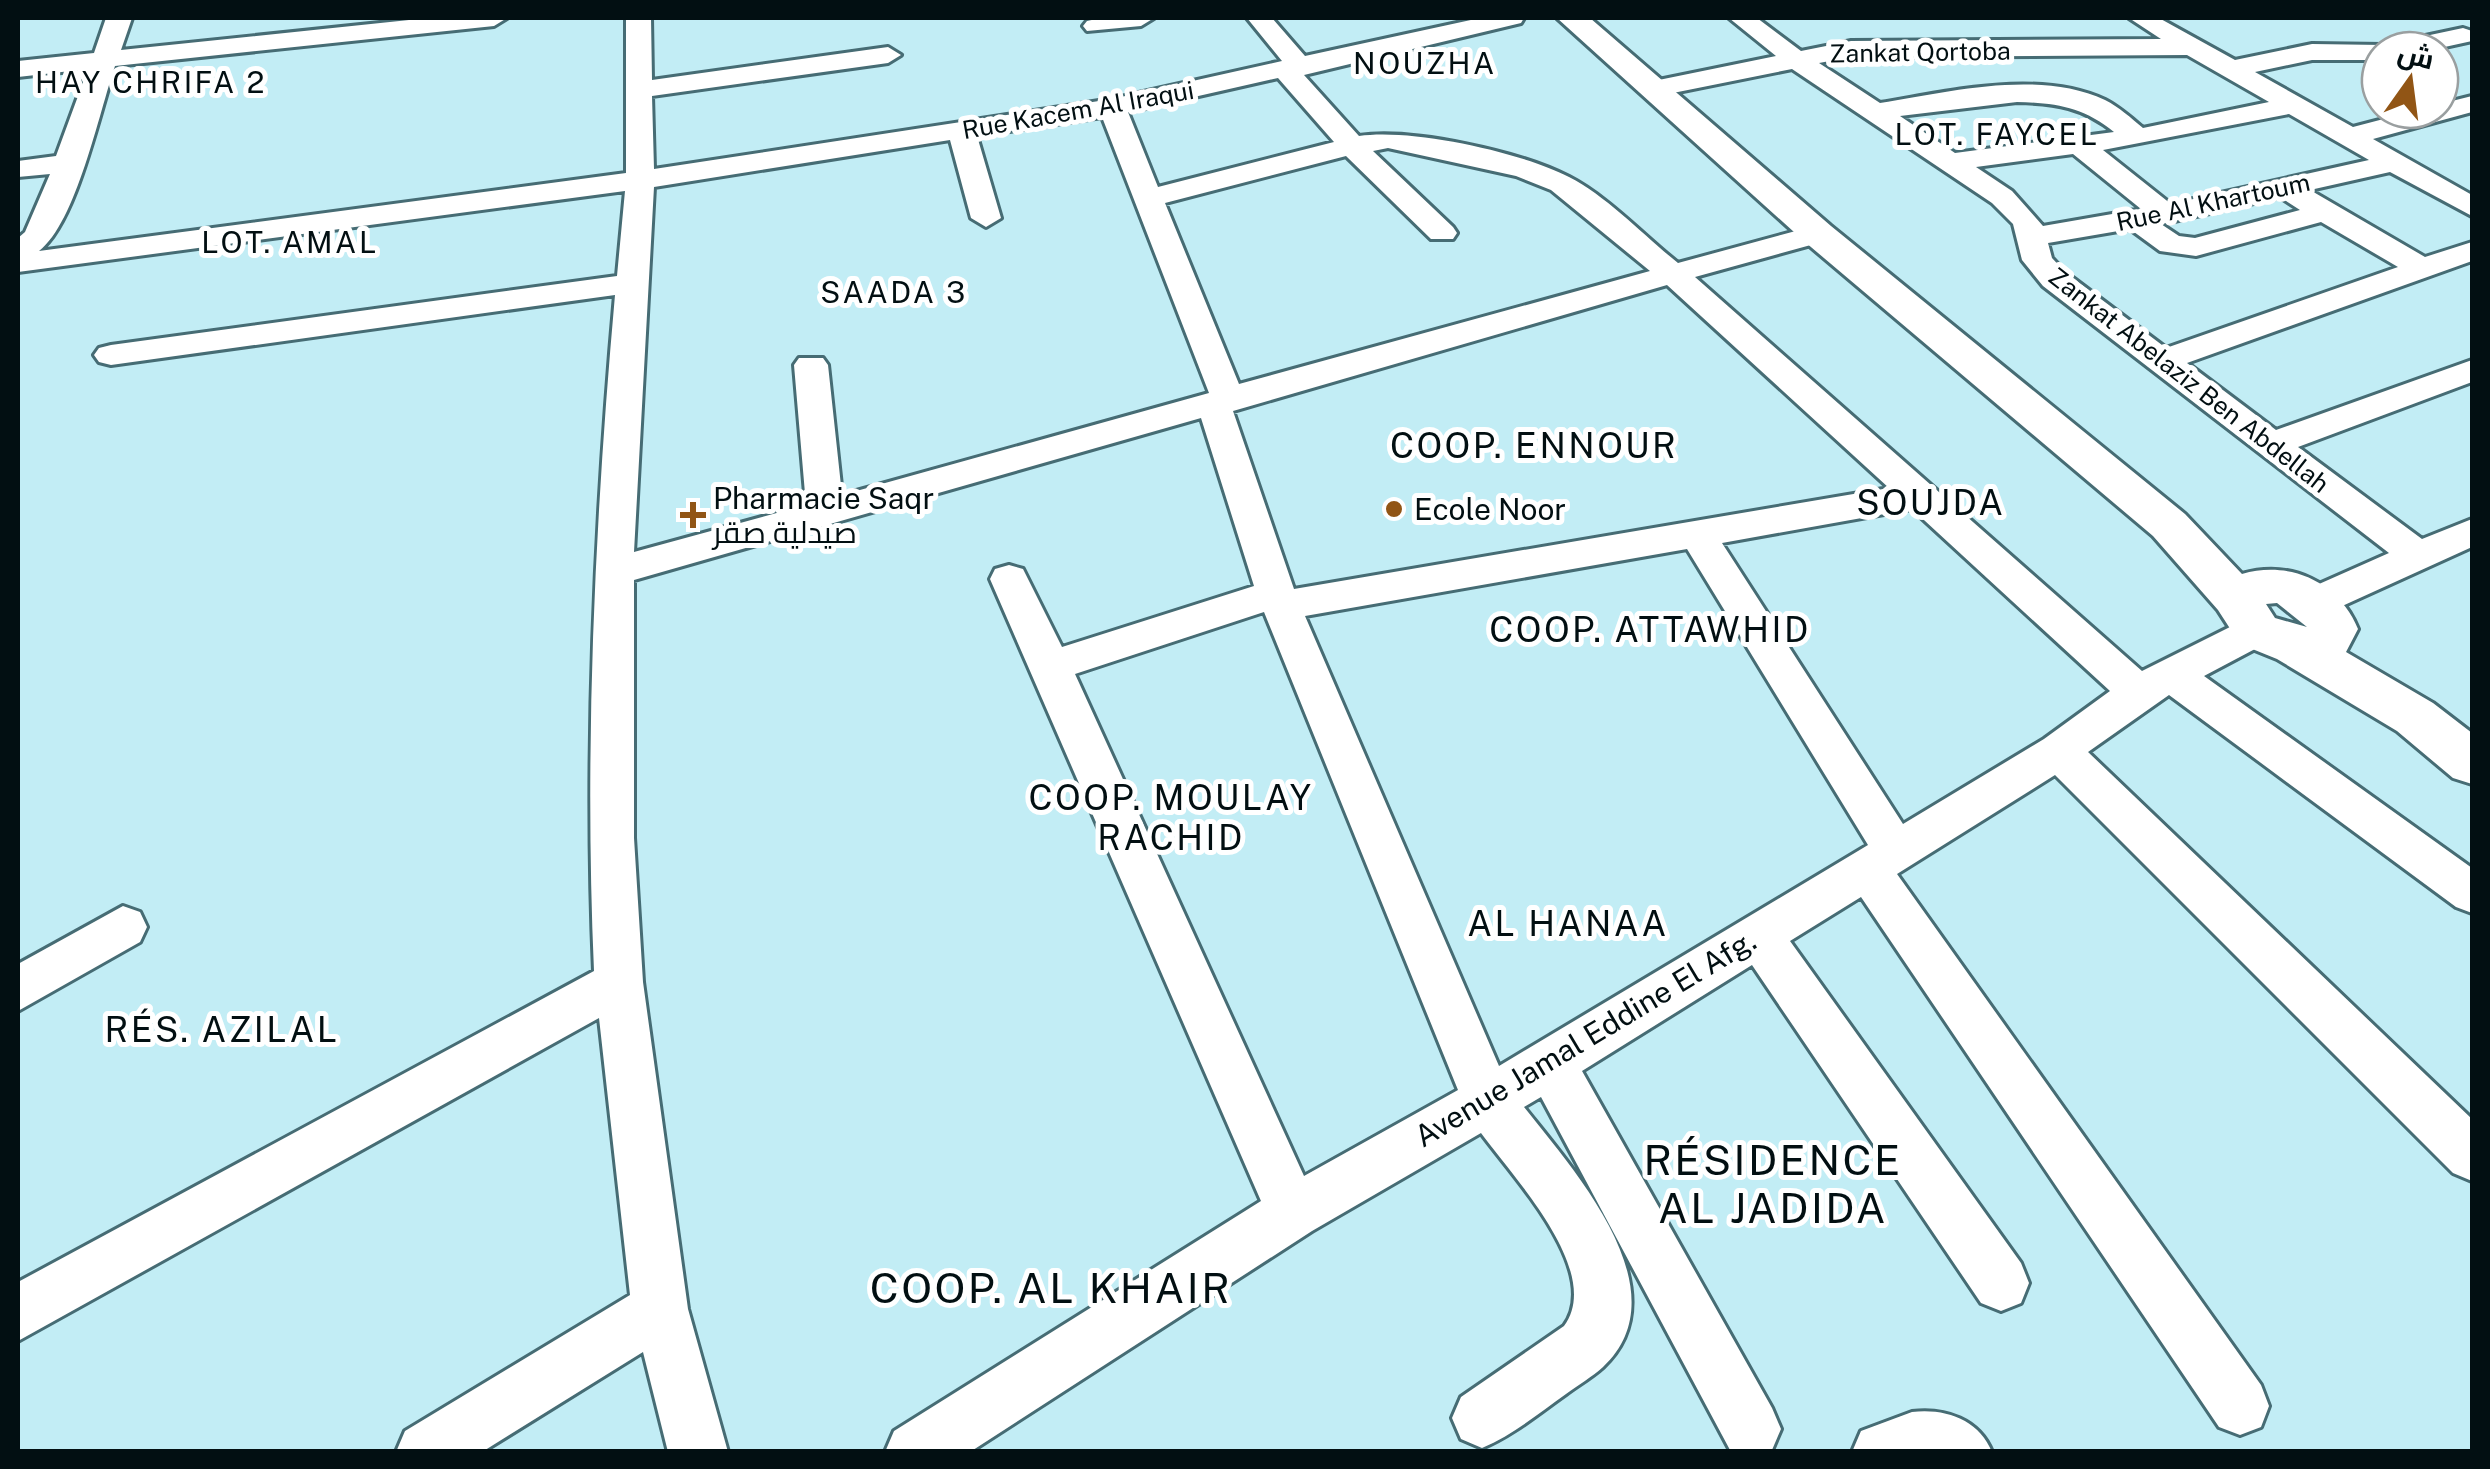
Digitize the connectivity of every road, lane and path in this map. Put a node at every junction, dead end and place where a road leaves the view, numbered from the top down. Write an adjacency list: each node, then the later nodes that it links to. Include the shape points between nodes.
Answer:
1 (119, 18): 18 (street)
2 (494, 18): 18 (street)
3 (638, 18): 23 (street)
4 (1142, 18): 12 (street)
5 (1259, 18): 20 (street)
6 (1512, 18): 20 (street, Rue Kacem Al Iraqui)
7 (1572, 18): 22 (street)
8 (1742, 18): 17 (street, Zankat Abelaziz Ben Abdellah)
9 (2020, 18): 14 (street)
10 (2186, 18): 11 (street)
11 (2150, 22): 13 (street)
12 (1096, 26)
13 (2192, 46): 14 (street, Zankat Qortoba); 21 (street)
14 (2069, 50): 17 (street, Zankat Qortoba, via 1869,48)
15 (2360, 52): 21 (street, via 2312,52)
16 (888, 55): 23 (street)
17 (1794, 58): 22 (street, Zankat Qortoba); 27 (street, Zankat Abelaziz Ben Abdellah)
18 (105, 59): 19 (street); 34 (street)
19 (18, 69)
20 (1293, 69): 26 (street, Rue Kacem Al Iraqui); 31 (street)
21 (2231, 69): 25 (street)
22 (1653, 89): 46 (street)
23 (636, 90): 37 (street)
24 (2472, 104): 30 (street)
25 (2292, 105): 29 (street); 30 (street)
26 (1112, 107): 28 (street, Rue Kacem Al Iraqui); 39 (street)
27 (1876, 112): 29 (street, via 1962,98 2062,97 2093,104); 33 (street, Zankat Abelaziz Ben Abdellah)
28 (961, 130): 37 (street, Rue Kacem Al Iraqui); 43 (street)
29 (2138, 138): 32 (street)
30 (2348, 138): 35 (street)
31 (1352, 146): 39 (street); 45 (street); 52 (street, via 1424,144 1562,184)
32 (2080, 146): 33 (street); 42 (street)
33 (1950, 162): 47 (street, Zankat Abelaziz Ben Abdellah, via 2019,211)
34 (68, 163): 36 (street); 49 (street, via 38,237)
35 (2392, 163): 38 (street, Rue Al Khartoum); 40 (street)
36 (18, 168)
37 (640, 180): 50 (street, Rue Kacem Al Iraqui); 53 (street)
38 (2287, 188): 41 (street); 42 (street, Rue Al Khartoum)
39 (1146, 199): 58 (street)
40 (2472, 207)
41 (2325, 212): 44 (street, via 2196,247 2171,245); 51 (street)
42 (2165, 214): 44 (street, Rue Al Khartoum)
43 (986, 218)
44 (2134, 220): 47 (street, Rue Al Khartoum)
45 (1442, 233)
46 (1818, 234): 52 (street); 68 (street)
47 (2032, 238): 55 (street, Zankat Abelaziz Ben Abdellah, via 2046,271)
48 (2472, 251): 51 (street)
49 (18, 252)
50 (18, 263)
51 (2422, 268): 55 (street)
52 (1673, 274): 58 (street); 60 (street)
53 (633, 283): 54 (street); 65 (street, via 614,510)
54 (111, 355)
55 (2161, 361): 59 (street, Zankat Abelaziz Ben Abdellah)
56 (811, 365): 61 (street)
57 (2472, 370): 59 (street)
58 (1222, 403): 61 (street); 67 (street)
59 (2271, 444): 64 (street, Zankat Abelaziz Ben Abdellah)
60 (1922, 495): 62 (street); 70 (street)
61 (825, 513): 65 (street)
62 (1696, 532): 67 (street); 73 (street)
63 (2472, 532): 64 (street, Avenue Jamal Eddine El Afg.)
64 (2416, 554): 68 (street, Avenue Jamal Eddine El Afg.)
65 (616, 571): 77 (street, via 610,838)
66 (1009, 578): 69 (street)
67 (1278, 600): 69 (street); 80 (street)
68 (2287, 616): 70 (street, Avenue Jamal Eddine El Afg.); 71 (street)
69 (1051, 666): 82 (street)
70 (2155, 683): 72 (street, Avenue Jamal Eddine El Afg.); 74 (street)
71 (2452, 739)
72 (2059, 751): 73 (street, Avenue Jamal Eddine El Afg.); 81 (street)
73 (1881, 859): 76 (street, Avenue Jamal Eddine El Afg.); 86 (street)
74 (2472, 893)
75 (124, 928): 78 (street)
76 (1758, 936): 79 (street, Avenue Jamal Eddine El Afg.); 83 (street)
77 (619, 982): 84 (street); 85 (street)
78 (18, 989)
79 (1550, 1063): 80 (street, Avenue Jamal Eddine El Afg.); 88 (street)
80 (1488, 1101): 82 (street, Avenue Jamal Eddine El Afg.); 87 (street, via 1572,1214 1596,1257 1603,1292 1600,1324 1584,1346)
81 (2472, 1155)
82 (1293, 1212): 91 (street, Avenue Jamal Eddine El Afg.)
83 (2001, 1282)
84 (660, 1309): 89 (street); 90 (street)
85 (18, 1313)
86 (2240, 1406)
87 (1482, 1418)
88 (1752, 1429)
89 (426, 1452)
90 (698, 1452)
91 (915, 1452)
92 (1882, 1452): 93 (street, via 1908,1439 1953,1444)
93 (1962, 1452)

